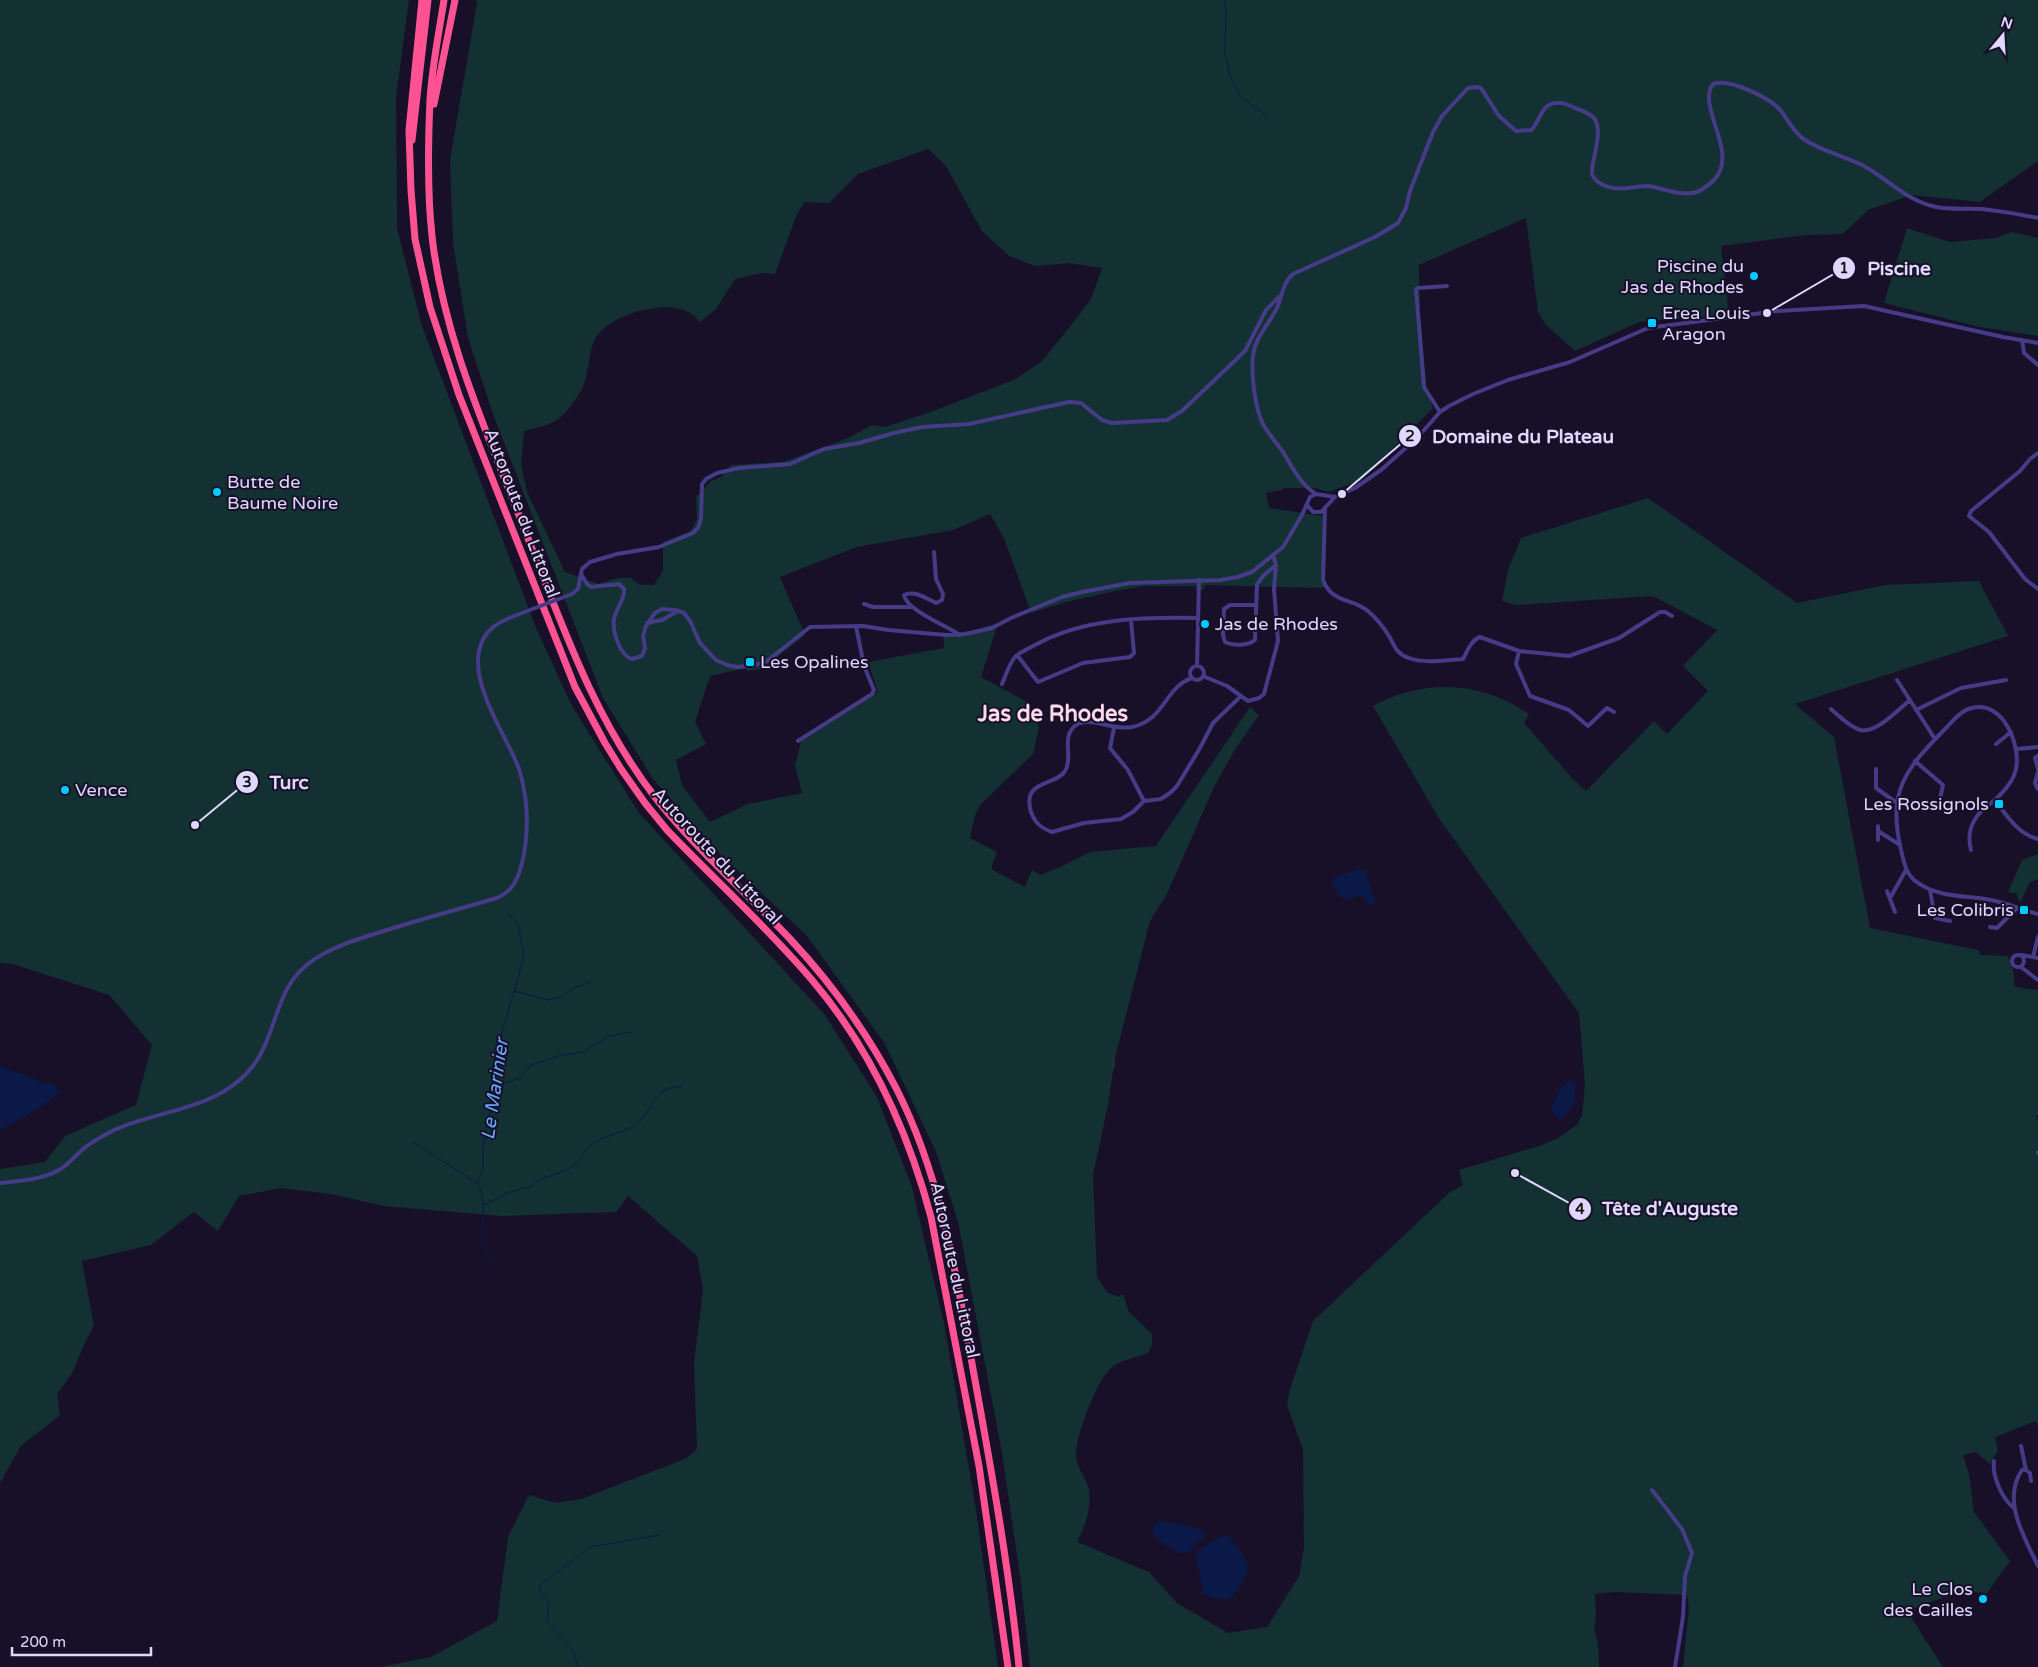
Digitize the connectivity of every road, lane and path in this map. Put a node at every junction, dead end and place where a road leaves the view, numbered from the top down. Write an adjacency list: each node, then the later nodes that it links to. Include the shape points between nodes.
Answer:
1 (422, 0): 6 (highway, Autoroute du Littoral, via 409,130)
2 (428, 0): 6 (highway)
3 (444, 0): 5 (highway, Autoroute du Littoral)
4 (455, 0): 5 (highway)
5 (430, 117): 108 (highway, Autoroute du Littoral, via 428,192 441,292 478,409 582,676 614,739 656,799 686,835 791,940 849,1010 899,1093 923,1151 942,1209 961,1303 991,1466)
6 (411, 145): 107 (highway, Autoroute du Littoral, via 415,239 430,307 459,395 579,694 609,750 656,816 786,952 830,1003 873,1069 908,1143 931,1216 951,1315 979,1466)
7 (2038, 218): 9 (street, via 1937,207 1915,200 1868,169 1803,139 1772,102 1722,83 1713,84 1709,92 1724,160 1722,170 1711,183 1697,192 1686,194 1649,186 1615,188 1598,183 1592,174 1597,149 1594,118 1558,102 1543,111 1531,130 1516,131 1499,116 1481,88 1472,87 1451,105 1437,124 1398,223 1375,237 1293,274)
8 (1447, 286): 17 (street, via 1416,289 1424,387)
9 (1281, 295): 10 (street); 11 (street)
10 (1266, 310): 11 (street, via 1272,309); 12 (street)
11 (1274, 314): 13 (street)
12 (1262, 316): 13 (street); 33 (street, via 1245,351 1171,419 1112,424 1081,403 1069,402 969,424 922,427 894,433 832,447 790,464 725,471 703,482 701,519 693,533 659,547 590,562)
13 (1261, 332): 19 (street, via 1253,357 1260,416 1291,468)
14 (2022, 340): 15 (street); 16 (street, via 2024,352); 17 (street, via 1864,306 1767,313 1648,328 1570,362 1472,394)
15 (2038, 343)
16 (2038, 365)
17 (1440, 412): 23 (street, via 1381,470)
18 (2038, 454): 35 (street, via 1968,516 1989,532 2025,579)
19 (1308, 489): 20 (street); 22 (street)
20 (1316, 494): 21 (street); 22 (street)
21 (1322, 496): 23 (street); 25 (street)
22 (1310, 497): 24 (street)
23 (1335, 497): 25 (street)
24 (1307, 504): 26 (street); 28 (street)
25 (1325, 507): 27 (street); 29 (street)
26 (1310, 511): 27 (street); 28 (street)
27 (1319, 513): 29 (street)
28 (1302, 515): 31 (street, via 1286,542)
29 (1326, 518): 46 (street, via 1323,580 1337,598 1368,611 1390,636 1395,650 1416,661 1463,659 1472,643 1480,637)
30 (934, 552): 38 (street, via 936,579 944,597 936,603 906,593 904,598)
31 (1273, 555): 32 (street); 34 (street, via 1252,572 1238,577)
32 (1276, 565): 37 (street, via 1257,584); 54 (street, via 1277,649 1262,696 1254,701)
33 (581, 574): 43 (street, via 591,587 623,586 624,593 614,623 622,652 630,659 640,657 644,651); 99 (street, bridge, via 579,588 572,594 500,623 489,630 481,644 479,673 484,695 512,752 525,798 526,841 519,873 511,889 497,898 362,938 322,955 307,965 290,984 264,1048 248,1072 226,1091 197,1104 115,1130 46,1176)
34 (1199, 580): 41 (street); 45 (street, via 1130,583 1082,592 1062,597 981,632)
35 (2038, 588)
36 (864, 604): 38 (street)
37 (1256, 605): 37 (street, via 1254,640 1249,644 1225,642 1224,609 1230,605)
38 (911, 607): 45 (street)
39 (678, 611): 43 (street, via 662,620); 43 (street, via 662,609); 44 (street, via 688,618 706,651 721,663 737,667 767,661 810,627)
40 (1672, 616): 46 (street, via 1660,612 1619,638 1568,656)
41 (1198, 618): 42 (street); 48 (street)
42 (1131, 620): 47 (street, via 1073,628); 47 (street, via 1134,652 1130,657 1083,663 1038,682)
43 (647, 623)
44 (856, 626): 45 (street); 62 (street, via 864,666 874,690 872,694)
45 (960, 635)
46 (1519, 651): 58 (street, via 1516,664 1530,696 1572,712 1588,726 1607,708)
47 (1017, 655): 53 (street)
48 (1198, 666): 49 (street); 50 (street, via 1190,671)
49 (1203, 676): 50 (street, via 1198,680); 54 (street, via 1227,686)
50 (1192, 678): 59 (street, via 1174,690 1155,716 1132,727)
51 (1897, 680): 55 (street)
52 (2006, 680): 57 (street, via 1961,688)
53 (1002, 684)
54 (1240, 697): 74 (street, via 1213,723 1176,786 1161,799)
55 (1910, 700): 56 (street, via 1882,724 1865,730 1848,723); 57 (street)
56 (1831, 709)
57 (1916, 710): 61 (street)
58 (1614, 712)
59 (1114, 728): 74 (street, via 1110,748 1128,770); 74 (street, via 1091,722 1074,727 1068,739 1066,770 1061,777 1040,784 1031,796 1033,818 1044,829 1059,831 1084,823 1121,819)
60 (2011, 732): 61 (street, via 1994,712 1975,707 1964,712); 63 (street); 65 (street)
61 (1935, 739): 67 (street)
62 (798, 741)
63 (1996, 744)
64 (2038, 747): 65 (street)
65 (2017, 749): 73 (street, via 2012,781)
66 (2038, 756): 69 (street, via 2035,758)
67 (1915, 762): 71 (street); 76 (street, via 1907,773)
68 (1876, 769): 76 (street, via 1876,788)
69 (2038, 770): 72 (street, via 2035,783)
70 (1947, 782): 71 (street)
71 (1943, 785): 75 (street)
72 (2038, 788)
73 (1995, 800): 77 (street, via 2018,828); 80 (street, via 1980,812 1971,826)
74 (1144, 801)
75 (1939, 802)
76 (1897, 803): 79 (street)
77 (2038, 839)
78 (1878, 840): 79 (street, via 1878,828)
79 (1900, 845): 81 (street)
80 (1971, 850)
81 (1906, 870): 82 (street, via 1913,880); 84 (street)
82 (1930, 890): 85 (street); 89 (street)
83 (1887, 891): 84 (street)
84 (1890, 898): 86 (street)
85 (2018, 908): 87 (street); 92 (street)
86 (1895, 912)
87 (2038, 914)
88 (1929, 917): 89 (street)
89 (1935, 918): 90 (street)
90 (1950, 921)
91 (1990, 927): 92 (street)
92 (1997, 928): 93 (street)
93 (2004, 930)
94 (2038, 937): 96 (street)
95 (2018, 955): 96 (street); 97 (street, via 2024,961); 97 (street, via 2012,962)
96 (2035, 958)
97 (2021, 967): 98 (street)
98 (2038, 980)
99 (0, 1183)
100 (2021, 1446): 102 (street)
101 (1994, 1462): 105 (street, via 2004,1498)
102 (2026, 1470): 103 (street); 105 (street, via 2022,1470 2016,1482)
103 (2031, 1481)
104 (1652, 1490): 109 (street, via 1682,1529 1692,1553 1685,1576)
105 (2014, 1508): 106 (street, via 2020,1530)
106 (2038, 1566)
107 (1008, 1667)
108 (1019, 1667)
109 (1675, 1667)

